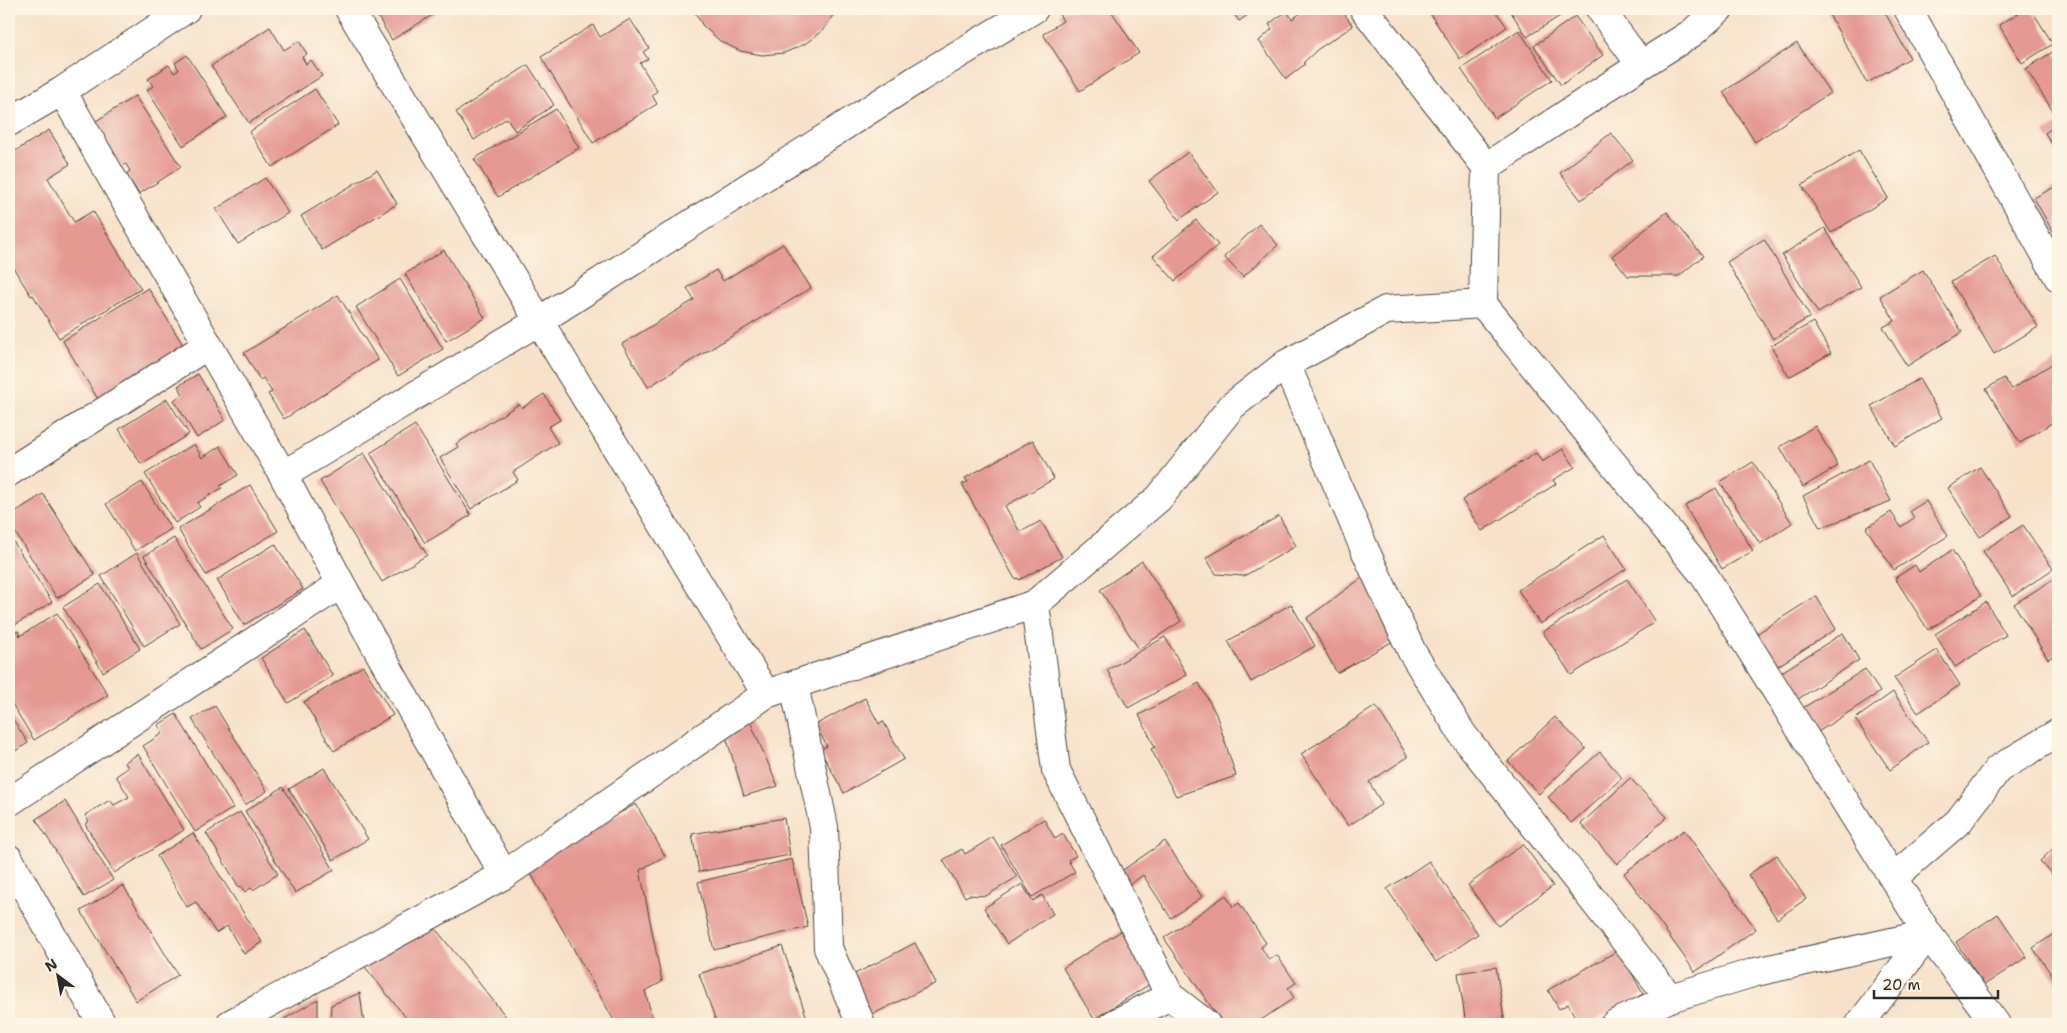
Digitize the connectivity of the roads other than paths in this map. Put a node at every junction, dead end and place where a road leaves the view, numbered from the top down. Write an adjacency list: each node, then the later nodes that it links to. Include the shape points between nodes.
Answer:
1 (186, 9): 10 (street)
2 (349, 9): 15 (street)
3 (1034, 9): 8 (street)
4 (1364, 9): 12 (street)
5 (1600, 9): 9 (street)
6 (1719, 9): 9 (street, via 1692,33)
7 (1908, 9): 13 (street)
8 (999, 18): 15 (street, via 919,78)
9 (1640, 65): 12 (street)
10 (62, 91): 11 (street); 16 (street)
11 (9, 122)
12 (1486, 167): 14 (street)
13 (2058, 277)
14 (1483, 304): 17 (street, via 1386,310); 28 (street, via 1704,575)
15 (539, 321): 19 (street); 23 (street)
16 (208, 345): 18 (street); 19 (street)
17 (1286, 364): 21 (street, via 1232,406 1159,498); 31 (street, via 1364,550 1412,652 1463,735)
18 (9, 472)
19 (283, 475): 20 (street)
20 (341, 584): 25 (street); 27 (street)
21 (1035, 604): 22 (street); 30 (street, via 1056,770)
22 (794, 684): 23 (street); 34 (street, via 824,827 828,948)
23 (766, 694): 27 (street)
24 (2058, 733): 28 (street, via 1998,769 1959,821)
25 (9, 802)
26 (9, 859): 32 (street)
27 (504, 875): 33 (street)
28 (1893, 878): 29 (street)
29 (1928, 934): 31 (street, via 1756,972); 38 (street); 39 (street)
30 (1170, 996): 35 (street); 36 (street)
31 (1670, 998): 37 (street)
32 (102, 1024)
33 (230, 1024)
34 (861, 1024)
35 (1114, 1024)
36 (1206, 1024)
37 (1615, 1024)
38 (1860, 1024)
39 (1996, 1024)

